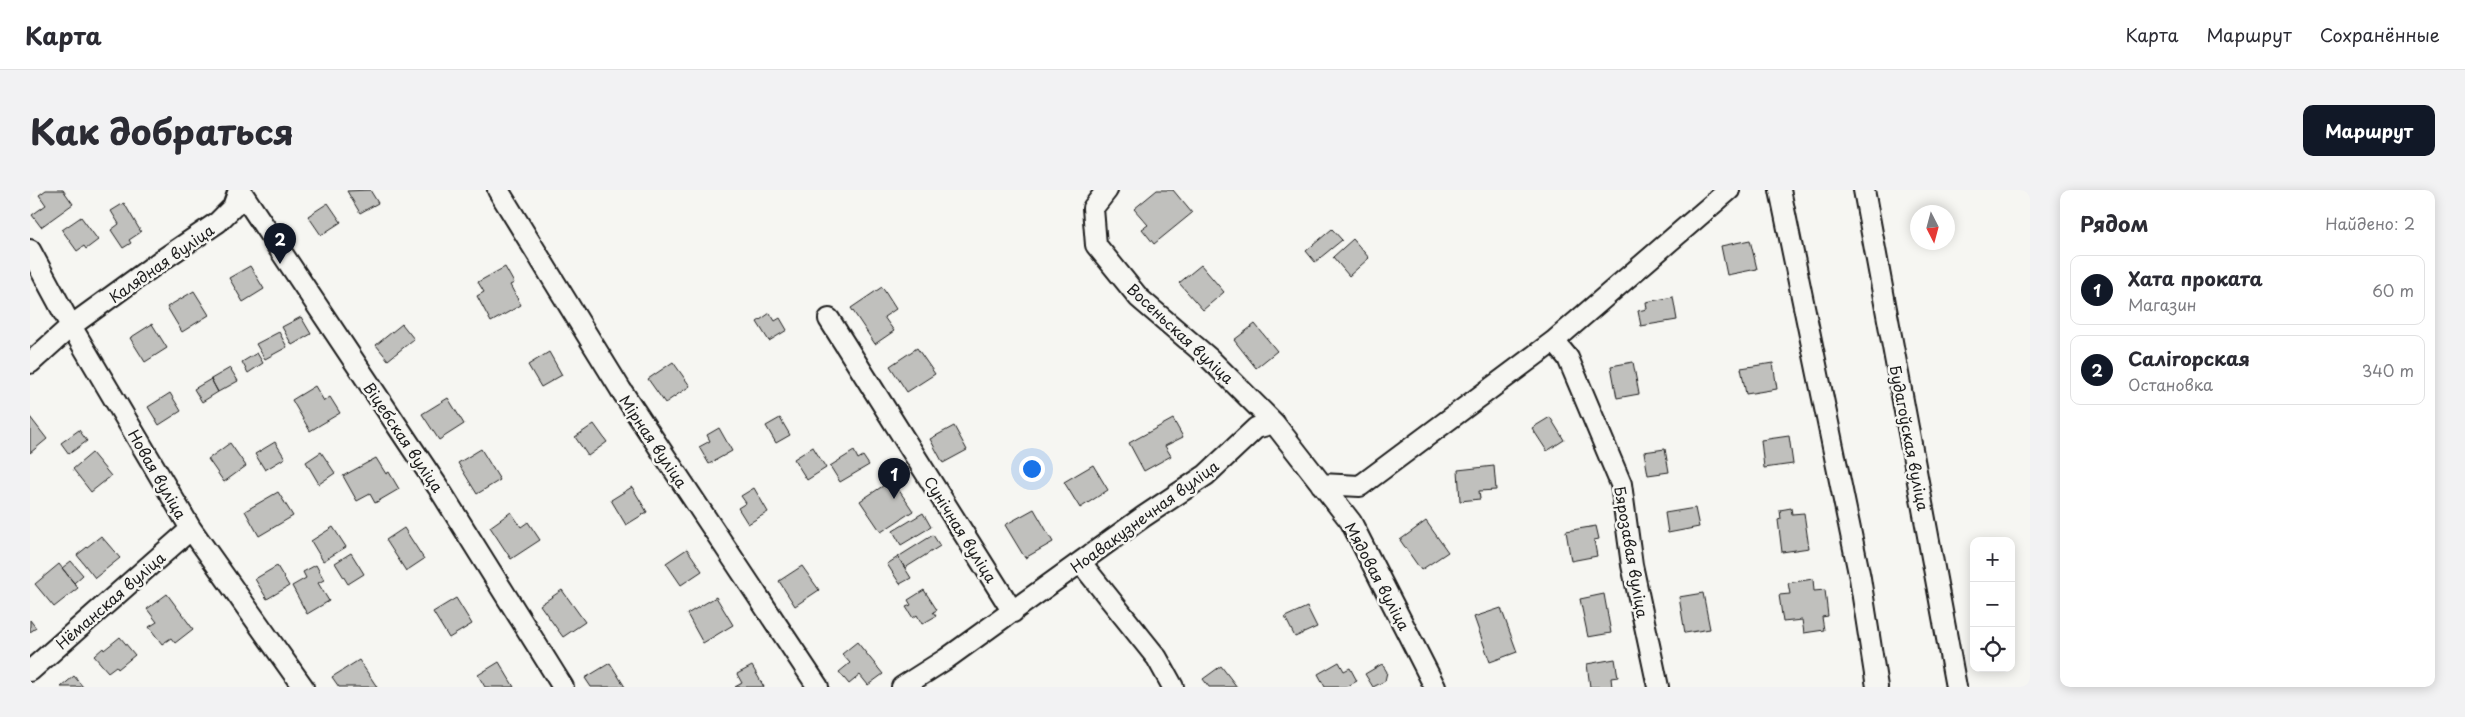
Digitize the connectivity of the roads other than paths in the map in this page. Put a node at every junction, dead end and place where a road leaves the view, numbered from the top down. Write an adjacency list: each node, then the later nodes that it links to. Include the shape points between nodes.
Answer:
1 (240, 190): 9 (street, Калядная вуліца, via 233,206 218,222); 22 (street, Віцебская вуліца, via 438,487)
2 (498, 190): 23 (street, Мірная вуліца, via 621,390)
3 (1108, 190): 12 (street, Восеньская вуліца, via 1093,208 1096,245 1139,298 1209,358)
4 (1729, 190): 10 (street)
5 (1780, 190): 27 (street, via 1860,578)
6 (1864, 190): 28 (street, Будагоўская вуліца)
7 (30, 250): 9 (street, Новая вуліца)
8 (828, 319): 18 (street, Сунічная вуліца)
9 (71, 326): 11 (street, Калядная вуліца); 16 (street, Новая вуліца)
10 (1554, 341): 14 (street); 26 (street, Бярозавая вуліца, via 1568,358 1621,484 1632,565)
11 (30, 363)
12 (1274, 423): 13 (street, Мядовая вуліца); 17 (street, Ноавакузнечная вуліца, via 1256,428 1206,475)
13 (1321, 484): 14 (street); 15 (street, Мядовая вуліца)
14 (1360, 486): 15 (street)
15 (1351, 522): 25 (street, Мядовая вуліца)
16 (191, 529): 19 (street, Нёманская вуліца); 21 (street, Новая вуліца)
17 (1081, 563): 18 (street, Ноавакузнечная вуліца); 20 (street, via 1158,658)
18 (1013, 612): 24 (street)
19 (30, 670)
20 (1165, 684)
21 (303, 687)
22 (564, 687)
23 (818, 687)
24 (902, 687)
25 (1436, 687)
26 (1658, 687)
27 (1877, 687)
28 (1956, 687)

